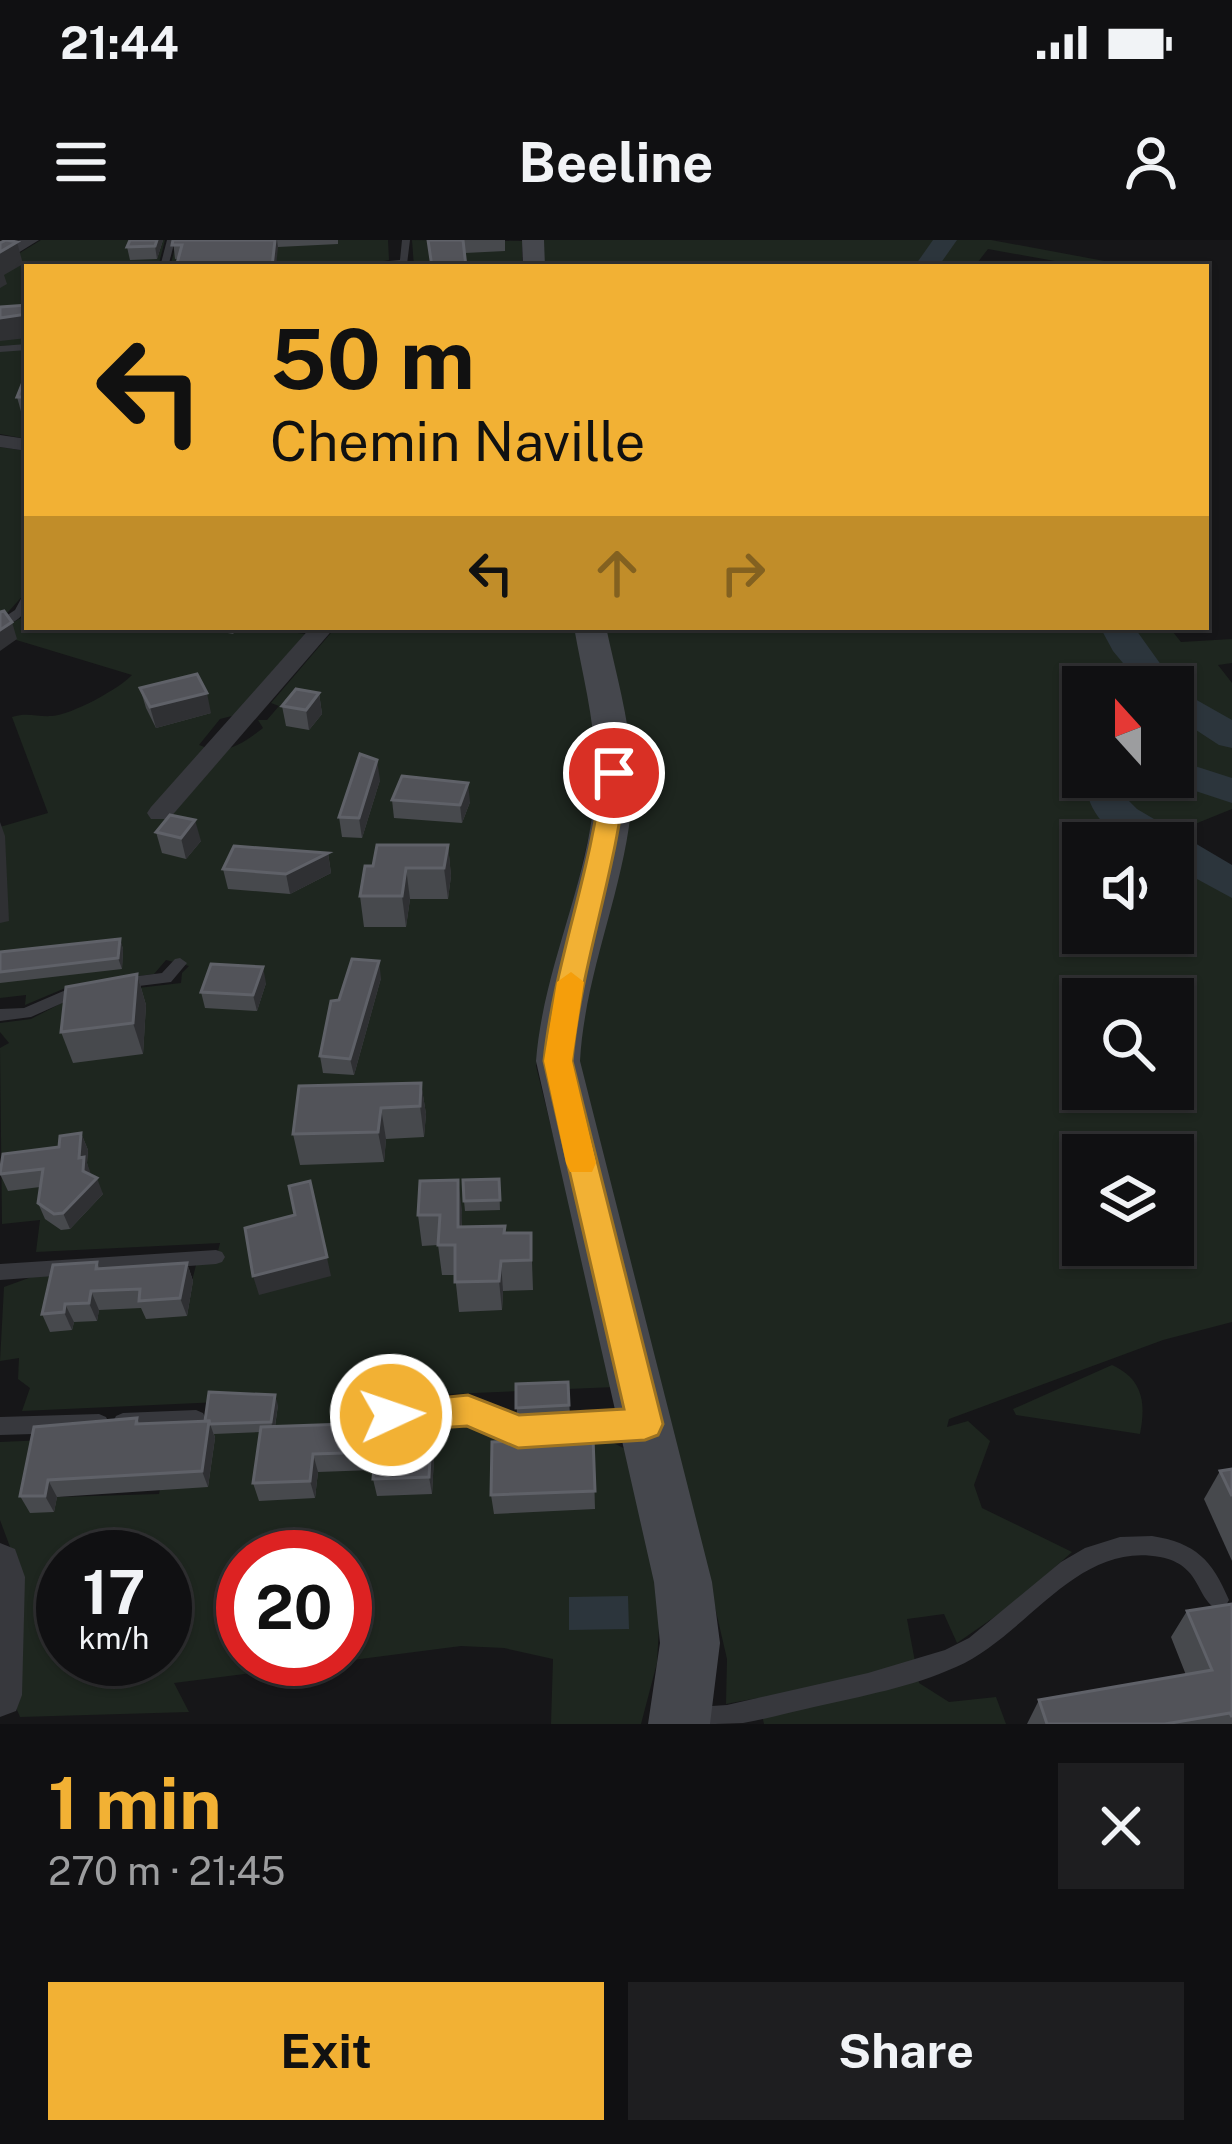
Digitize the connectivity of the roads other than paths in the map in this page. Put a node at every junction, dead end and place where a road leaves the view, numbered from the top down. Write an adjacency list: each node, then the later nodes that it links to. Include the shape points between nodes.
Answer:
1 (31, 240): 3 (street)
2 (406, 240): 4 (lane, via 404,262)
3 (0, 260)
4 (381, 264)
5 (24, 603): 6 (lane)
6 (0, 625)
7 (320, 630): 9 (street)
8 (591, 630): 16 (street, via 613,798 558,1061)
9 (160, 813)
10 (176, 972): 11 (lane, via 78,989)
11 (0, 1016)
12 (216, 1257): 13 (lane)
13 (0, 1272)
14 (353, 1417): 16 (lane, via 468,1411 518,1432)
15 (196, 1420): 17 (lane)
16 (645, 1424): 21 (street, via 688,1615)
17 (0, 1426)
18 (0, 1563): 20 (street)
19 (1218, 1600): 21 (lane, via 1208,1574 1182,1553 1112,1546 1082,1557 957,1656)
20 (0, 1695)
21 (680, 1721)

